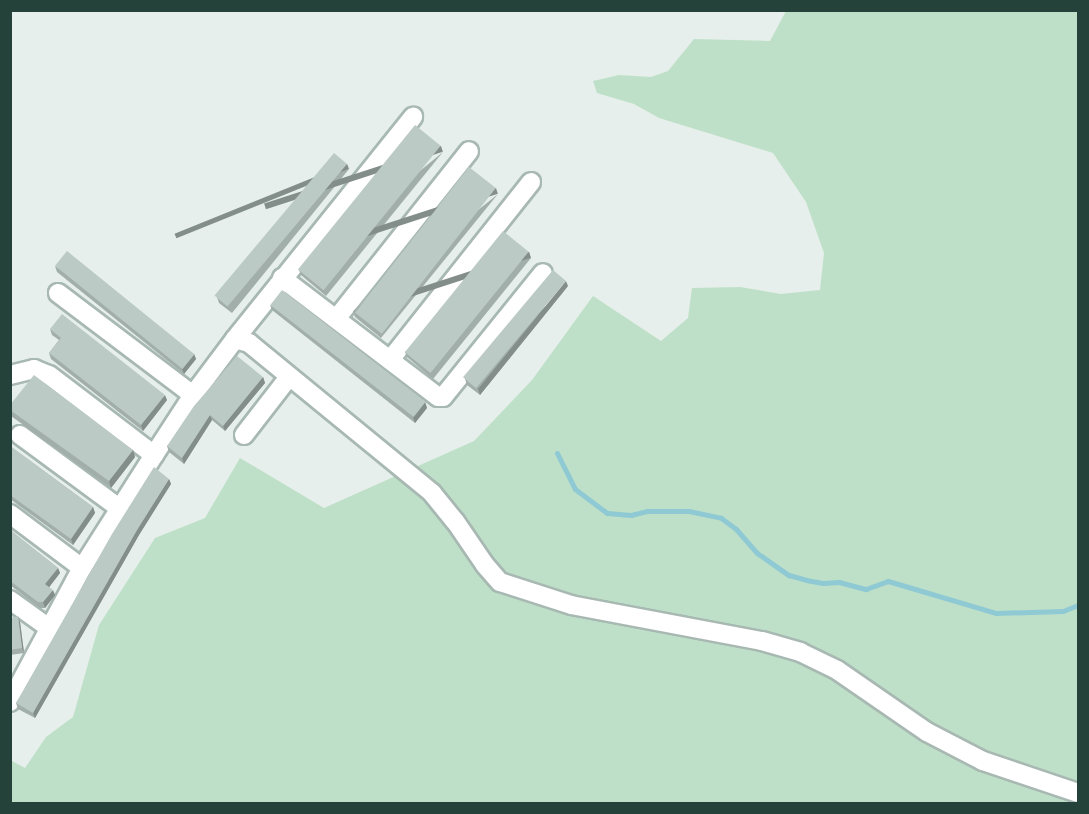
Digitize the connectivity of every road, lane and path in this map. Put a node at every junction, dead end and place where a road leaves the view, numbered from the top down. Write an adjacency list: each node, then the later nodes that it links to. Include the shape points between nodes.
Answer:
1 (413, 117): 5 (street)
2 (469, 151): 7 (street)
3 (531, 182): 9 (street)
4 (543, 273): 9 (street, via 443,397)
5 (282, 278): 7 (street); 8 (street)
6 (58, 293): 12 (street)
7 (336, 319): 9 (street)
8 (235, 339): 11 (street, via 249,343); 12 (street)
9 (390, 360)
10 (10, 375): 15 (street, via 34,369 49,375)
11 (289, 377): 14 (street); 22 (street, via 432,493 500,582 571,605 762,641 800,652 837,670 927,732 983,761)
12 (193, 395): 15 (street)
13 (20, 435): 16 (street)
14 (244, 435)
15 (154, 455): 16 (street)
16 (119, 508): 18 (street)
17 (10, 514): 18 (street)
18 (82, 568): 20 (street)
19 (10, 600): 20 (street)
20 (49, 628): 21 (street)
21 (10, 702)
22 (1078, 793)

